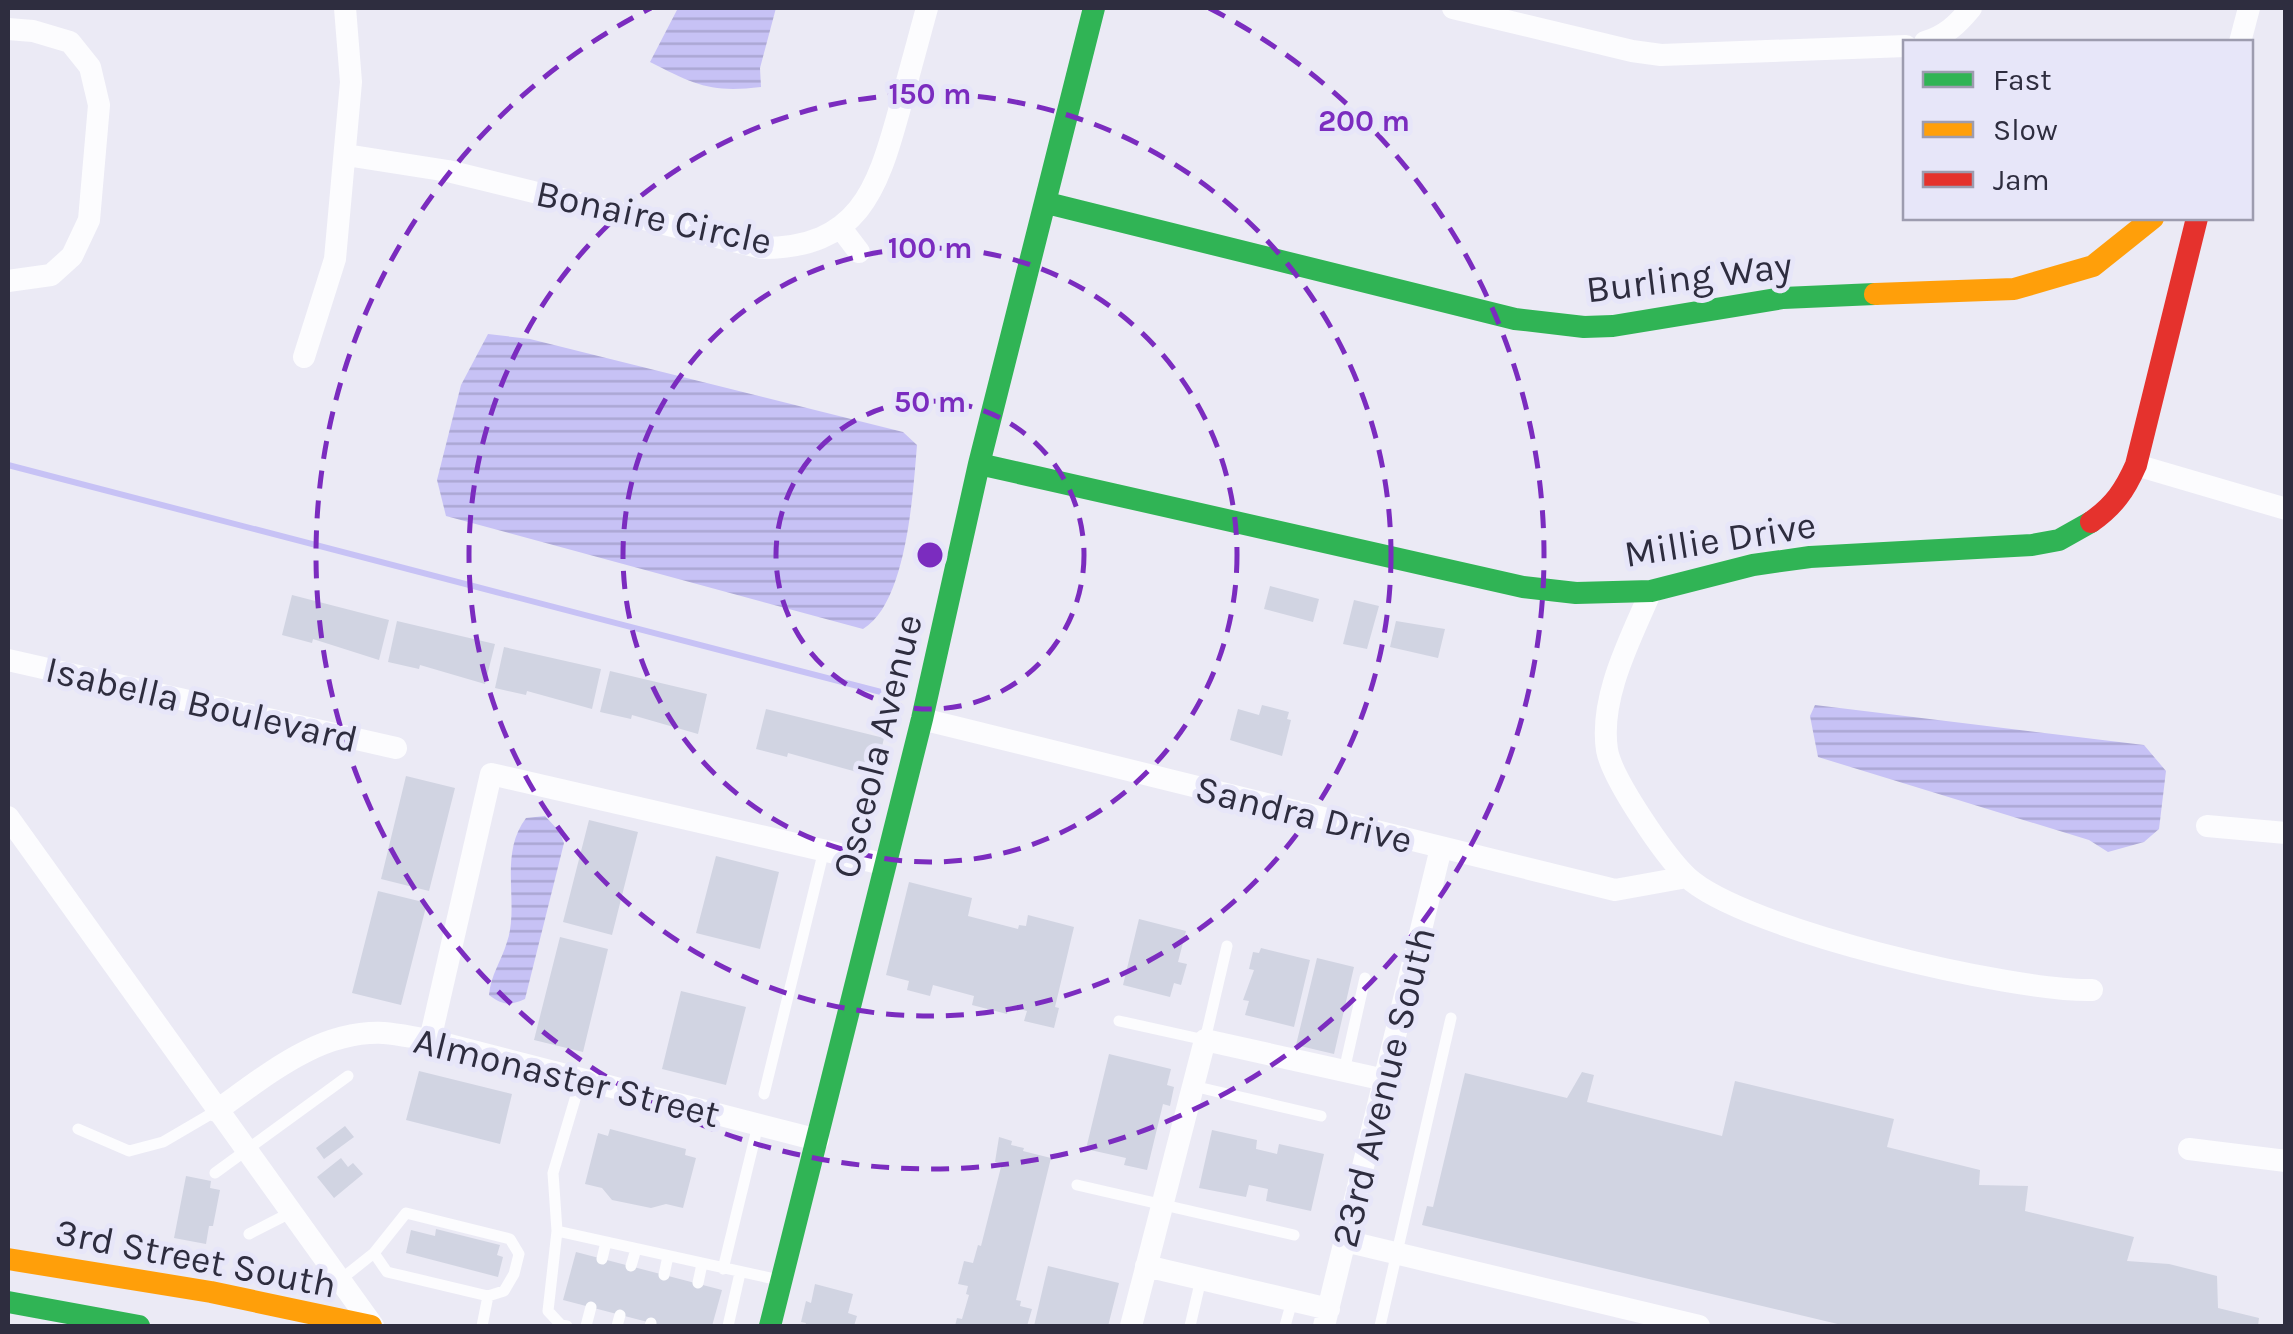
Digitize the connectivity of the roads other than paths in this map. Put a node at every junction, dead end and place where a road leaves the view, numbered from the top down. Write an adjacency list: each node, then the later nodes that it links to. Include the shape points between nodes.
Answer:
1 (345, 8): 11 (street, via 352,82)
2 (927, 8): 15 (street, Bonaire Circle, via 878,180)
3 (1094, 8): 12 (street, Osceola Avenue)
4 (1453, 8): 10 (street, via 1661,55)
5 (1971, 8): 8 (street)
6 (2248, 8): 9 (street)
7 (8, 28): 17 (street, via 70,42 90,67 98,105 88,220 72,256 51,275)
8 (1932, 40)
9 (2240, 40)
10 (1903, 46)
11 (346, 155): 15 (street, Bonaire Circle, via 448,171 762,248 803,244); 18 (street, via 335,259)
12 (1047, 203): 13 (street, Burling Way, via 1515,318 1584,328 1783,298 2014,289 2093,266); 19 (street, Osceola Avenue)
13 (2150, 220)
14 (2197, 220): 20 (street, Millie Drive)
15 (840, 227): 16 (street)
16 (859, 252)
17 (8, 280)
18 (304, 356)
19 (979, 464): 22 (street, Millie Drive, via 1523,586 1576,594); 24 (street, Osceola Avenue)
20 (2136, 465): 21 (street); 22 (street, Millie Drive, via 2112,506 2059,540 1810,557)
21 (2286, 509)
22 (1652, 591): 32 (street, via 1619,671 1607,751 1629,800)
23 (8, 660): 25 (street, Isabella Boulevard)
24 (922, 720): 29 (street, Sandra Drive); 31 (street, Osceola Avenue)
25 (396, 748)
26 (8, 817): 46 (street)
27 (2208, 826): 28 (street)
28 (2286, 833)
29 (1441, 848): 32 (street, Sandra Drive, via 1616,890); 43 (street, 23rd Avenue South)
30 (824, 850): 31 (street); 38 (street, via 490,774); 45 (lane)
31 (883, 864): 50 (street, Osceola Avenue)
32 (1688, 878): 35 (street, via 1740,908 1838,941 2008,983)
33 (1227, 946): 39 (lane)
34 (1365, 978): 40 (lane)
35 (2092, 990)
36 (1450, 1018): 65 (lane)
37 (1119, 1021): 39 (lane)
38 (430, 1040): 42 (street, Almonaster Street); 46 (street, Almonaster Street, via 381,1033 302,1051)
39 (1206, 1040): 40 (street); 44 (street)
40 (1344, 1071): 43 (street)
41 (348, 1076): 52 (lane)
42 (580, 1079): 48 (street, Almonaster Street); 58 (lane, via 553,1173)
43 (1385, 1080): 61 (street, 23rd Avenue South)
44 (1194, 1086): 47 (lane); 56 (street)
45 (764, 1094)
46 (216, 1111): 49 (lane, via 163,1142 129,1151); 52 (street)
47 (1321, 1116)
48 (758, 1125): 50 (street, Almonaster Street); 72 (lane)
49 (78, 1129)
50 (818, 1140): 77 (street, Osceola Avenue)
51 (2189, 1149): 53 (street)
52 (246, 1152): 54 (lane); 57 (street)
53 (2286, 1160)
54 (215, 1173)
55 (1078, 1185): 56 (lane)
56 (1162, 1205): 60 (lane); 71 (street)
57 (290, 1212): 59 (lane); 76 (street)
58 (557, 1231): 62 (lane); 89 (lane, via 548,1311)
59 (249, 1234)
60 (1294, 1235)
61 (1345, 1241): 65 (street); 83 (street, 23rd Avenue South)
62 (606, 1242): 63 (lane); 67 (lane)
63 (636, 1249): 66 (lane); 70 (lane)
64 (374, 1253): 76 (lane); 79 (lane, via 387,1272); 79 (lane, via 406,1213 510,1239 518,1254 514,1274 504,1291)
65 (1398, 1254): 84 (street); 96 (lane)
66 (668, 1256): 69 (lane); 74 (lane)
67 (602, 1258)
68 (8, 1259): 87 (street, 3rd Street South)
69 (702, 1264): 72 (lane); 78 (lane)
70 (631, 1266)
71 (1146, 1266): 75 (street); 93 (street)
72 (723, 1269): 73 (lane)
73 (740, 1272): 77 (lane); 91 (lane)
74 (664, 1274)
75 (1201, 1279): 80 (street); 94 (lane)
76 (340, 1280): 87 (street)
77 (783, 1280): 92 (street, Osceola Avenue)
78 (698, 1283)
79 (488, 1296): 88 (lane)
80 (1292, 1301): 83 (street); 95 (lane)
81 (8, 1302): 86 (street, 3rd Street South)
82 (590, 1308): 90 (lane)
83 (1326, 1318)
84 (1627, 1318): 85 (street)
85 (1688, 1325)
86 (139, 1326)
87 (372, 1326)
88 (482, 1326)
89 (568, 1326)
90 (586, 1326)
91 (728, 1326)
92 (770, 1326)
93 (1131, 1326)
94 (1190, 1326)
95 (1285, 1326)
96 (1380, 1326)

